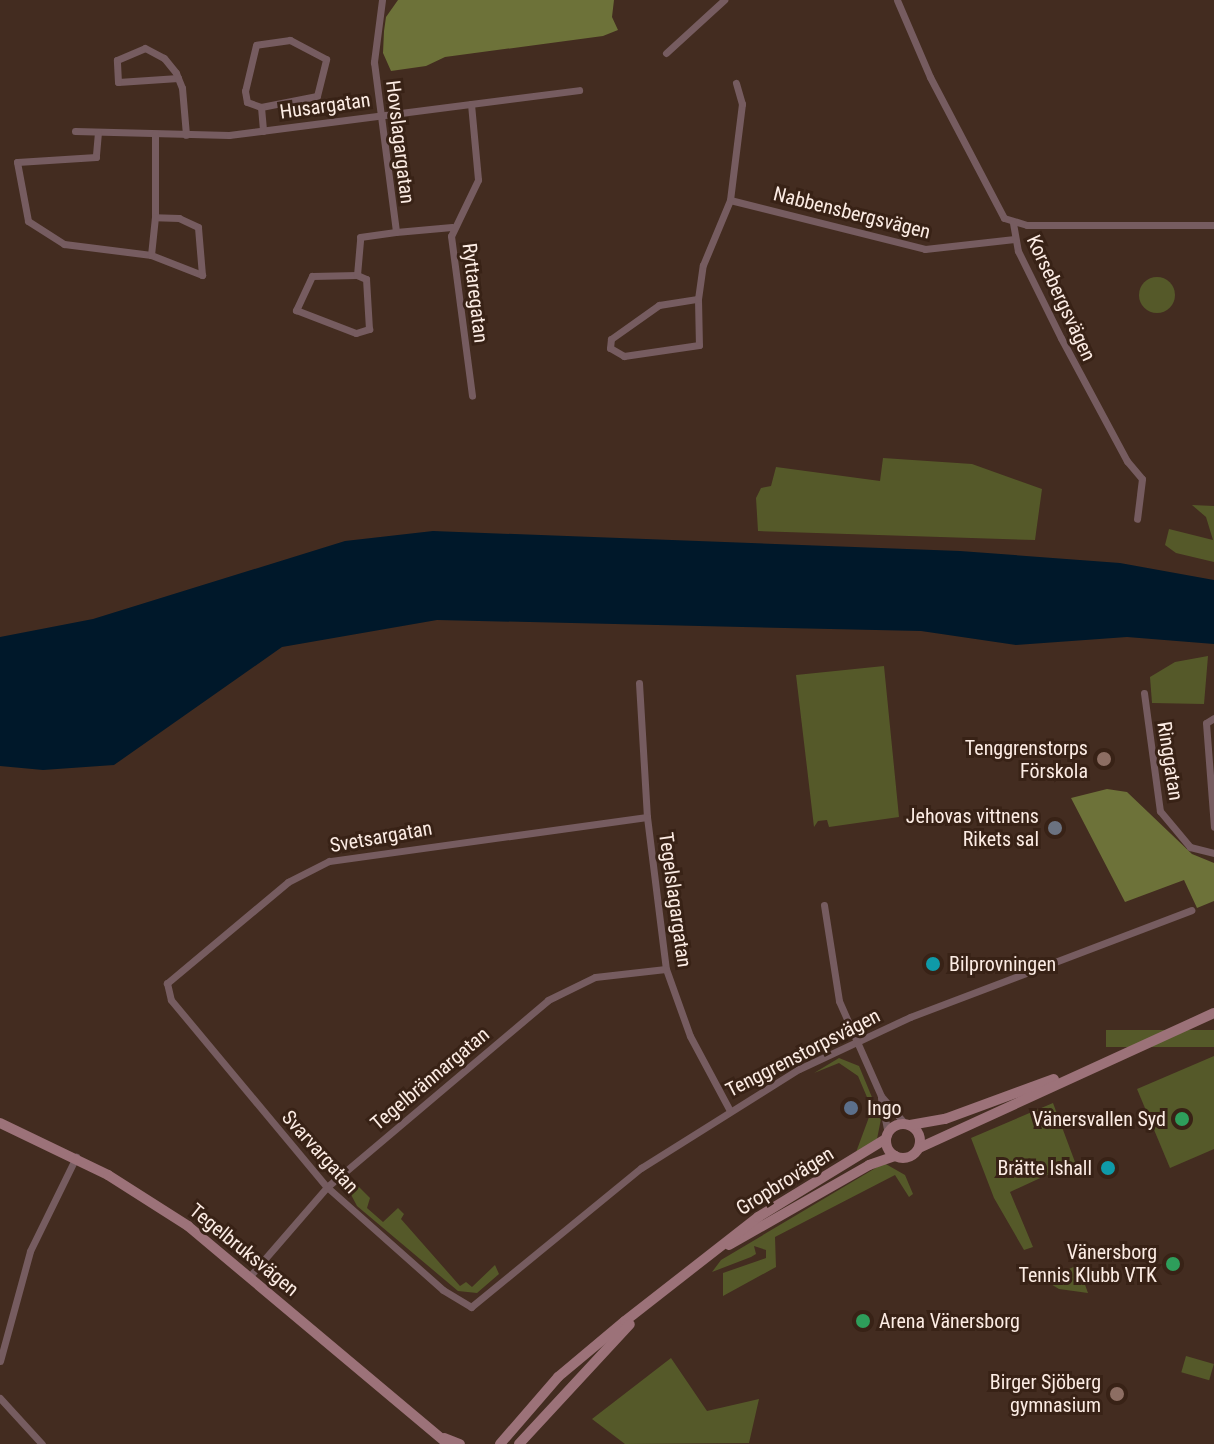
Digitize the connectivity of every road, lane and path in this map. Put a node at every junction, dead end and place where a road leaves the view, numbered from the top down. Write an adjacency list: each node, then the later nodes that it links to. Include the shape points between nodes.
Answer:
1 (382, 0): 10 (street, Hovslagargatan, via 375,41)
2 (724, 0): 4 (street)
3 (897, 0): 18 (street, Korsebergsvägen, via 998,211)
4 (666, 53)
5 (178, 78): 5 (street, via 152,49 117,60 118,82); 15 (street)
6 (736, 83): 16 (street, via 742,104)
7 (579, 90): 8 (street, Husargatan)
8 (471, 104): 10 (street, Husargatan); 20 (street, Ryttaregatan, via 478,180)
9 (261, 107): 9 (street, via 247,102 245,91 256,45 290,40 326,59 317,96); 12 (street)
10 (379, 115): 12 (street, Husargatan); 21 (street, Hovslagargatan)
11 (75, 131): 13 (street, Husargatan)
12 (263, 131): 15 (street, Husargatan)
13 (98, 132): 14 (street, Husargatan); 23 (street, via 96,157 17,162 24,212 38,232 64,244)
14 (155, 134): 15 (street, Husargatan); 17 (street)
15 (186, 135)
16 (730, 200): 22 (street, Nabbensbergsvägen, via 925,249); 25 (street, via 703,265)
17 (155, 217): 23 (street); 23 (street, via 179,218 198,227 202,275)
18 (1013, 223): 19 (street); 22 (street, Korsebergsvägen)
19 (1214, 225)
20 (452, 227): 21 (street, Hovslagargatan); 26 (street, Ryttaregatan)
21 (396, 232): 24 (street, via 360,237)
22 (1014, 239): 27 (street, Korsebergsvägen, via 1099,411 1142,479)
23 (151, 255)
24 (357, 275): 24 (street, via 366,279 372,324 365,332 296,310 312,276)
25 (698, 299): 25 (street, via 659,305 611,339 610,348 624,356 699,345)
26 (472, 396)
27 (1137, 519)
28 (639, 683): 31 (street, Tegelslagargatan)
29 (1144, 693): 33 (street, Ringgatan, via 1160,811 1190,847)
30 (1214, 718): 32 (street, Ringgatan, via 1206,723)
31 (647, 817): 36 (street, Tegelslagargatan); 37 (street, Svetsargatan, via 321,863 288,882 172,976)
32 (1214, 827)
33 (1214, 853)
34 (824, 905): 39 (street, via 834,980)
35 (1191, 910): 39 (street, Tenggrenstorpsvägen)
36 (666, 969): 42 (street, Tegelslagargatan, via 690,1036); 49 (street, Tegelbrännargatan, via 617,972 562,989)
37 (166, 989): 49 (street, Svarvargatan)
38 (1214, 1013): 40 (street)
39 (855, 1039): 41 (street); 42 (street, Tenggrenstorpsvägen)
40 (1068, 1076): 44 (street, via 945,1119); 46 (street)
41 (881, 1096): 44 (street); 45 (street)
42 (729, 1109): 52 (street, Tenggrenstorpsvägen, via 614,1188)
43 (0, 1123): 48 (street, Tegelbruksvägen)
44 (908, 1124): 45 (street); 46 (street, via 920,1135)
45 (887, 1136): 47 (street); 50 (street, Gropbrovägen, via 758,1217)
46 (919, 1148): 47 (street, via 908,1158)
47 (895, 1156): 50 (street, Gropbrovägen, via 869,1165)
48 (76, 1157): 51 (street, Tegelbruksvägen, via 164,1209); 54 (street, via 30,1251)
49 (327, 1187): 51 (street, Tegelbrännargatan); 52 (street, Svarvargatan, via 443,1290)
50 (706, 1258): 53 (street, Gropbrovägen)
51 (250, 1276): 57 (street, Tegelbruksvägen)
52 (477, 1306)
53 (645, 1308): 56 (street, Gropbrovägen, via 558,1377); 62 (street, Gropbrovägen)
54 (0, 1361)
55 (0, 1400): 58 (street)
56 (517, 1424): 60 (street); 61 (street, Gropbrovägen)
57 (446, 1441): 59 (street, Tegelbruksvägen)
58 (42, 1444)
59 (461, 1444)
60 (488, 1444)
61 (500, 1444)
62 (519, 1444)

